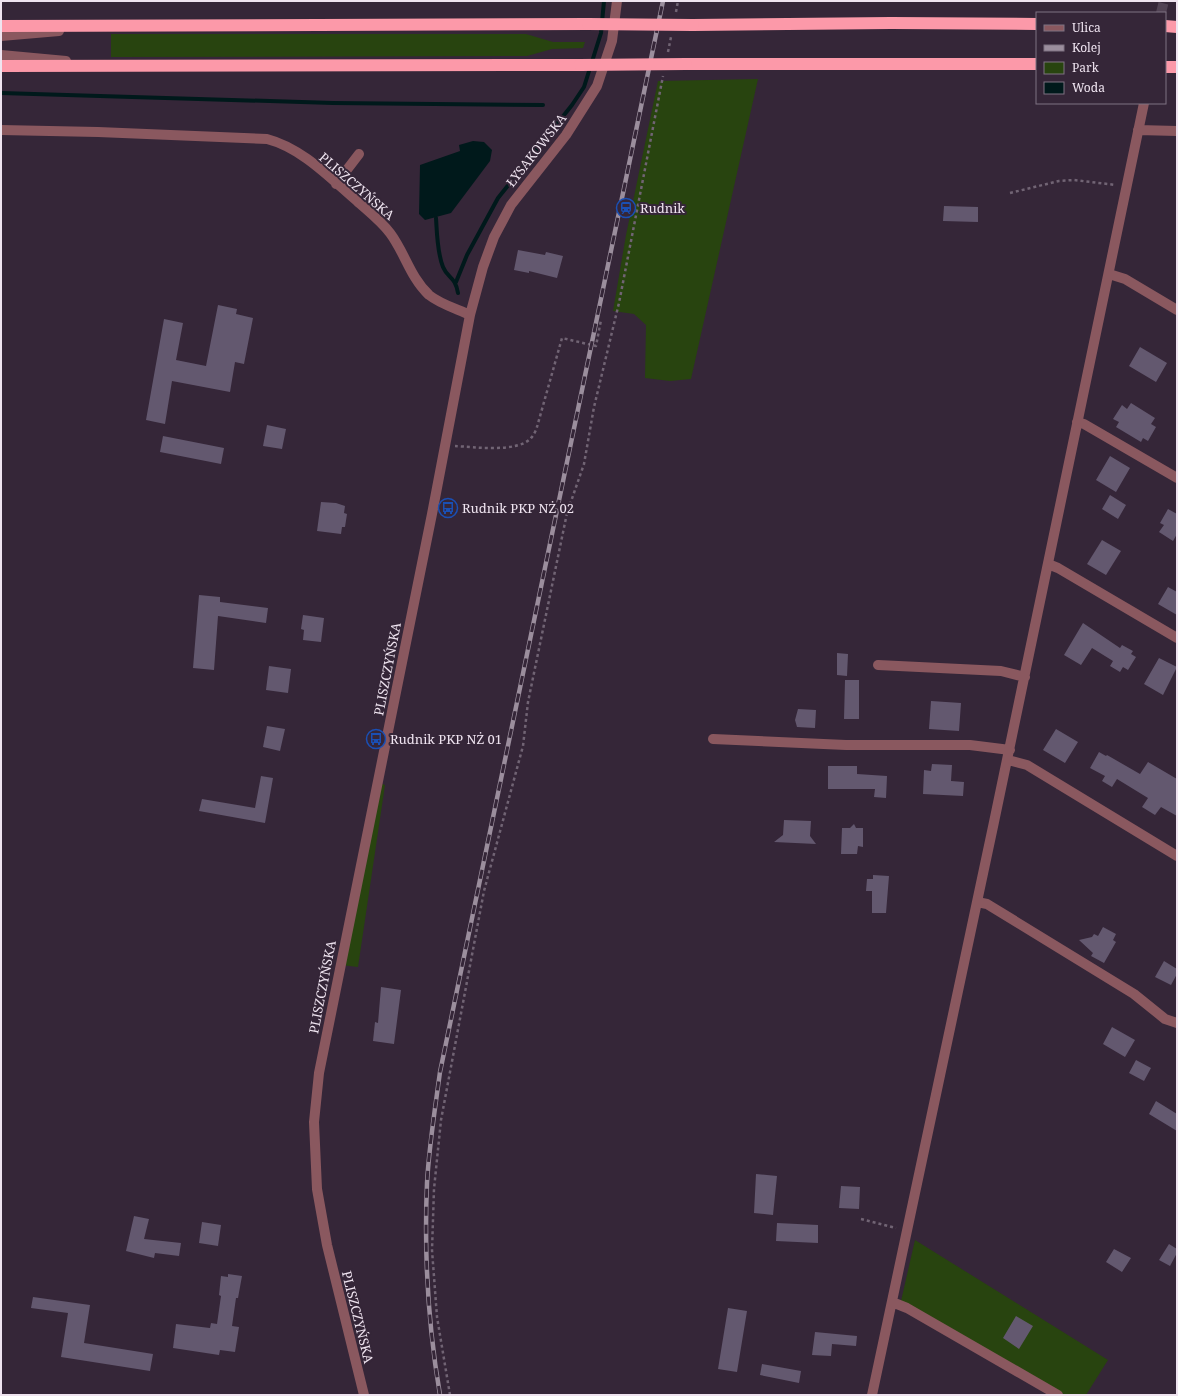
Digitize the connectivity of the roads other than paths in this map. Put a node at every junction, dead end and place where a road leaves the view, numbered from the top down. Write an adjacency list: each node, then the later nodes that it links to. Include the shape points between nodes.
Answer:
1 (617, 1): 22 (street, ŁYSAKOWSKA, via 612,41 597,86 578,117 519,194 503,220 482,266)
2 (1036, 24): 4 (highway, bridge)
3 (1, 26): 4 (highway)
4 (109, 26): 7 (street)
5 (1166, 26): 6 (highway)
6 (1177, 27)
7 (1, 36)
8 (1, 55): 11 (street)
9 (1036, 64): 11 (highway, bridge)
10 (1, 66): 11 (highway)
11 (114, 66)
12 (1166, 67): 13 (highway)
13 (1177, 67)
14 (1144, 104): 16 (street)
15 (1, 130): 19 (street, PLISZCZYŃSKA, via 267,140 288,148 313,164)
16 (1138, 130): 17 (street); 20 (street)
17 (1177, 131)
18 (358, 154): 19 (street)
19 (336, 184): 22 (street, PLISZCZYŃSKA, via 389,232 398,244 413,276 422,287 436,300)
20 (1109, 274): 21 (street, via 1125,279); 23 (street)
21 (1177, 310)
22 (470, 315): 35 (street, PLISZCZYŃSKA, via 384,755 343,947 316,1098 314,1148 319,1204)
23 (1077, 422): 24 (street); 25 (street)
24 (1177, 478)
25 (1048, 564): 26 (street); 28 (street)
26 (1177, 638)
27 (878, 665): 28 (street, via 1001,671)
28 (1025, 677): 30 (street)
29 (713, 739): 30 (street, via 846,745 970,745)
30 (1009, 755): 31 (street); 32 (street)
31 (1177, 856)
32 (977, 902): 33 (street, via 987,904 1134,994 1165,1019); 34 (street)
33 (1177, 1023)
34 (892, 1302): 36 (street); 37 (street, via 907,1308)
35 (364, 1395)
36 (872, 1395)
37 (1058, 1395)

